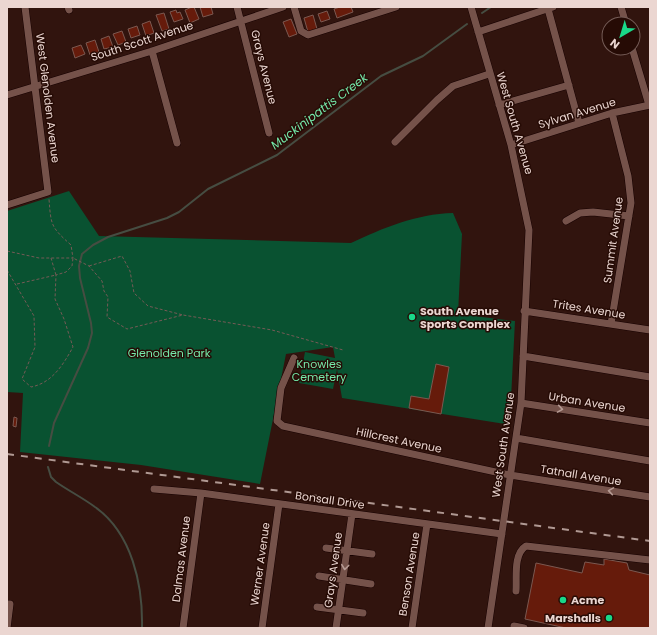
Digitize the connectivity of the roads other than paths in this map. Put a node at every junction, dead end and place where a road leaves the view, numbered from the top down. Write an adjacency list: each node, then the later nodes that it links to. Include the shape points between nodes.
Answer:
1 (25, 7): 14 (street, West Glenolden Avenue)
2 (237, 7): 8 (street, Grays Avenue)
3 (283, 7): 8 (street, South Scott Avenue)
4 (294, 7): 5 (street, via 301,31 308,35)
5 (396, 7)
6 (471, 7): 9 (street, West South Avenue)
7 (550, 8): 9 (street); 13 (street)
8 (241, 20): 10 (street, South Scott Avenue); 20 (street, Grays Avenue)
9 (478, 32): 12 (street, West South Avenue)
10 (152, 50): 14 (street, South Scott Avenue); 22 (street)
11 (634, 56): 17 (street)
12 (489, 74): 16 (street, West South Avenue); 21 (street, via 453,86)
13 (569, 85): 16 (street); 19 (street)
14 (35, 86): 15 (street, South Scott Avenue); 24 (street, West Glenolden Avenue, via 48,192)
15 (7, 95)
16 (499, 105): 23 (street, West South Avenue)
17 (649, 105): 18 (street, Sylvan Avenue)
18 (612, 114): 19 (street, Sylvan Avenue); 25 (street, Summit Avenue, via 628,176 631,203)
19 (580, 123): 23 (street, Sylvan Avenue)
20 (268, 133)
21 (395, 142)
22 (177, 143)
23 (511, 145): 27 (street, West South Avenue, via 529,230)
24 (7, 205)
25 (629, 216): 26 (street, via 580,213); 28 (street, Summit Avenue)
26 (566, 221)
27 (524, 311): 28 (street, Trites Avenue); 30 (street, West South Avenue)
28 (611, 324): 29 (street, Trites Avenue)
29 (650, 330)
30 (523, 356): 32 (street); 33 (street, West South Avenue)
31 (294, 358): 37 (street, Hillcrest Avenue, via 281,388 277,421 284,426)
32 (650, 377)
33 (521, 403): 34 (street, Urban Avenue, one-way to 34); 35 (street, West South Avenue)
34 (650, 422)
35 (516, 438): 36 (street); 37 (street, West South Avenue)
36 (650, 461)
37 (510, 475): 40 (street, Tatnall Avenue, one-way to 37); 44 (street, West South Avenue)
38 (154, 489): 39 (street, Bonsall Drive)
39 (201, 493): 41 (street, Bonsall Drive); 59 (street, Dalmas Avenue)
40 (650, 497)
41 (279, 504): 42 (street, Bonsall Drive); 60 (street, Werner Avenue)
42 (352, 514): 43 (street, Bonsall Drive); 46 (street, Grays Avenue)
43 (427, 524): 44 (street, Bonsall Drive); 62 (street, Benson Avenue)
44 (502, 534): 63 (street, West South Avenue)
45 (326, 548): 46 (street)
46 (347, 550): 47 (street); 50 (street, Grays Avenue, one-way to 50)
47 (372, 554)
48 (650, 560): 52 (street, via 526,546 518,556)
49 (319, 576): 50 (street)
50 (343, 580): 51 (street); 55 (street, Grays Avenue)
51 (371, 584)
52 (516, 591)
53 (8, 604): 58 (street)
54 (317, 607): 55 (street)
55 (339, 610): 56 (street); 61 (street, Grays Avenue)
56 (363, 612)
57 (514, 626): 64 (street)
58 (7, 628)
59 (183, 628)
60 (262, 628)
61 (336, 628)
62 (412, 628)
63 (488, 628)
64 (524, 628)

